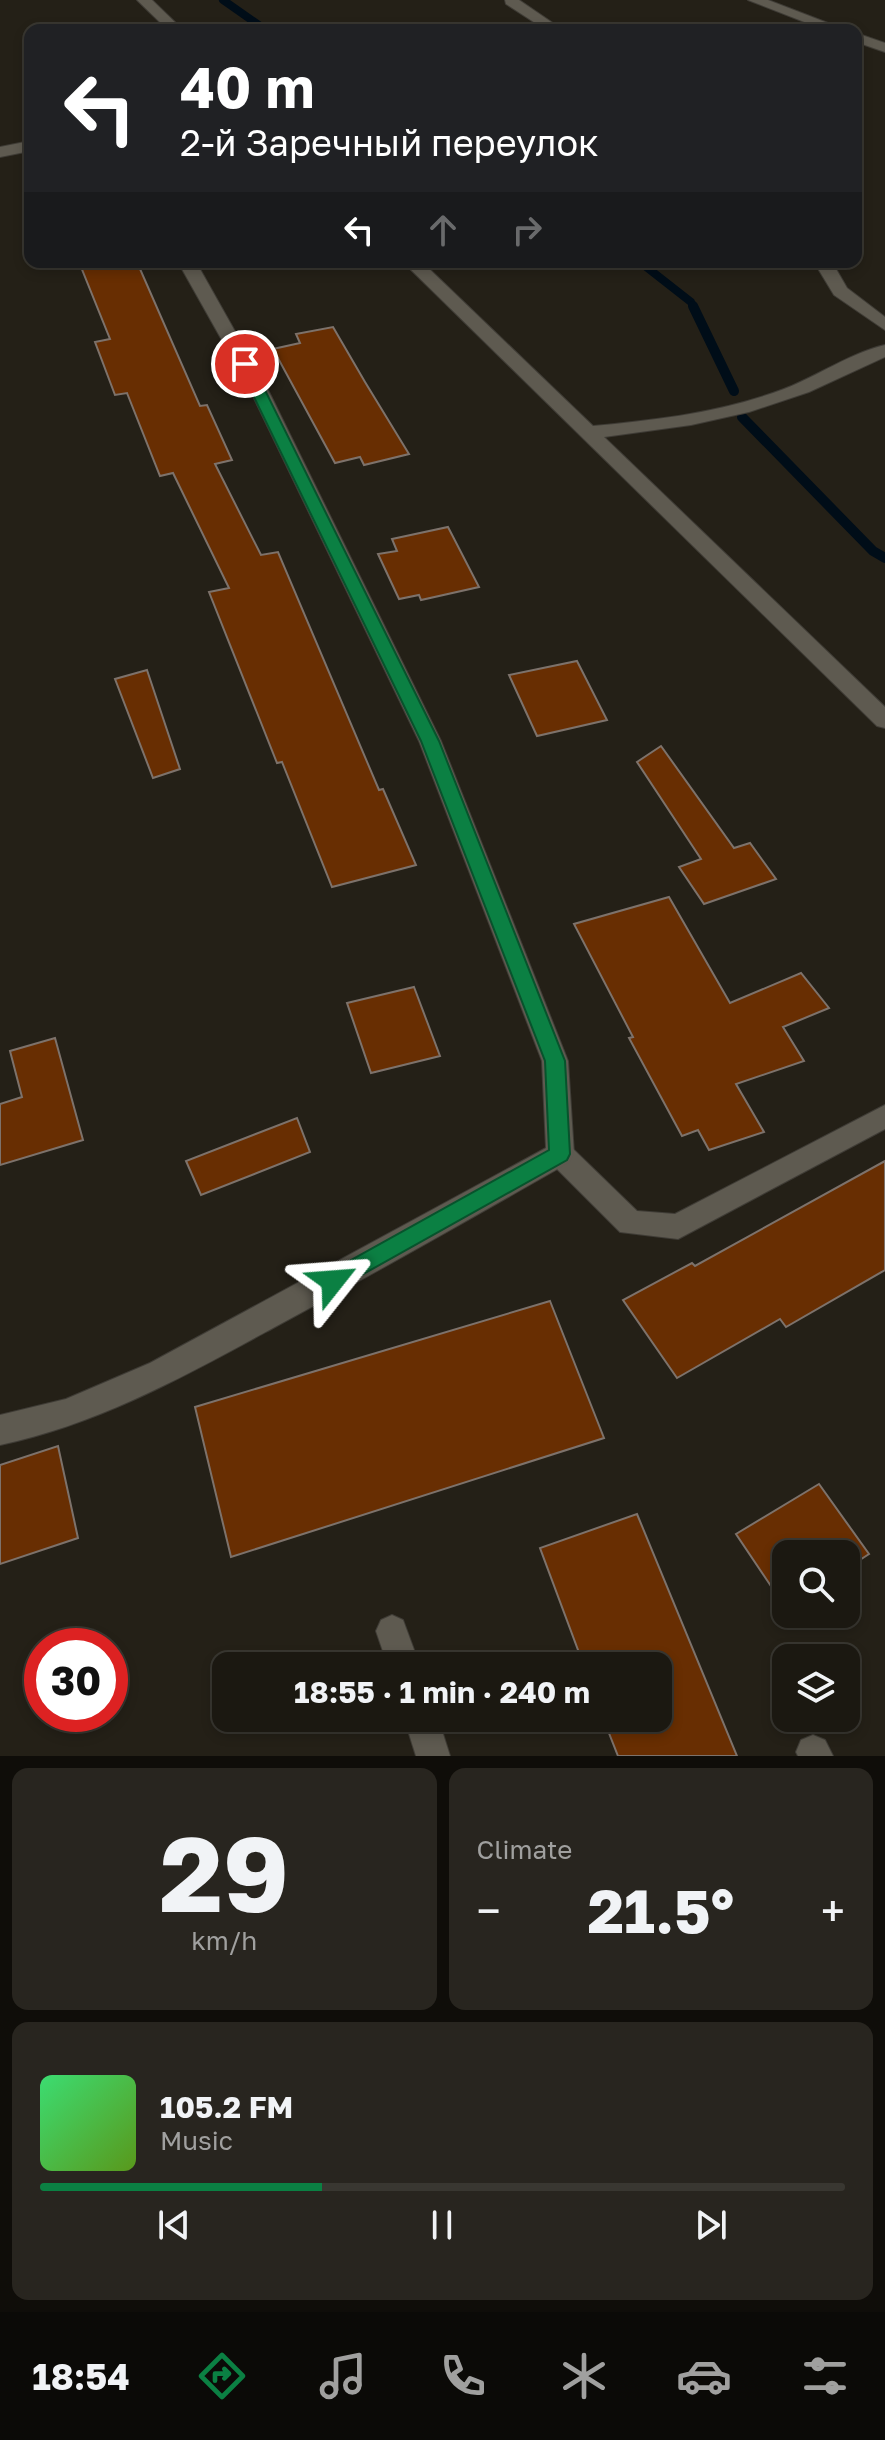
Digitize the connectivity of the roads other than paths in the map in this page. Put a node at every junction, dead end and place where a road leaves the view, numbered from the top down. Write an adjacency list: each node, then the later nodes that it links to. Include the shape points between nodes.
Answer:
1 (144, 0): 4 (street)
2 (755, 0): 6 (street)
3 (511, 1): 5 (street)
4 (170, 24)
5 (547, 24)
6 (822, 24)
7 (862, 39): 8 (street)
8 (885, 48)
9 (24, 147): 10 (street)
10 (0, 152)
11 (190, 268): 19 (street, via 259,390 430,741 555,1061)
12 (418, 268): 16 (street)
13 (827, 268): 14 (street, via 840,291)
14 (885, 325)
15 (885, 350): 16 (street, via 757,403 640,428)
16 (590, 432): 17 (street)
17 (885, 720)
18 (885, 1116): 19 (street, via 678,1227 630,1223)
19 (560, 1154): 20 (street, via 124,1392 29,1426)
20 (0, 1430)
21 (392, 1631): 22 (street)
22 (399, 1652)
23 (425, 1732): 24 (street)
24 (433, 1756)

